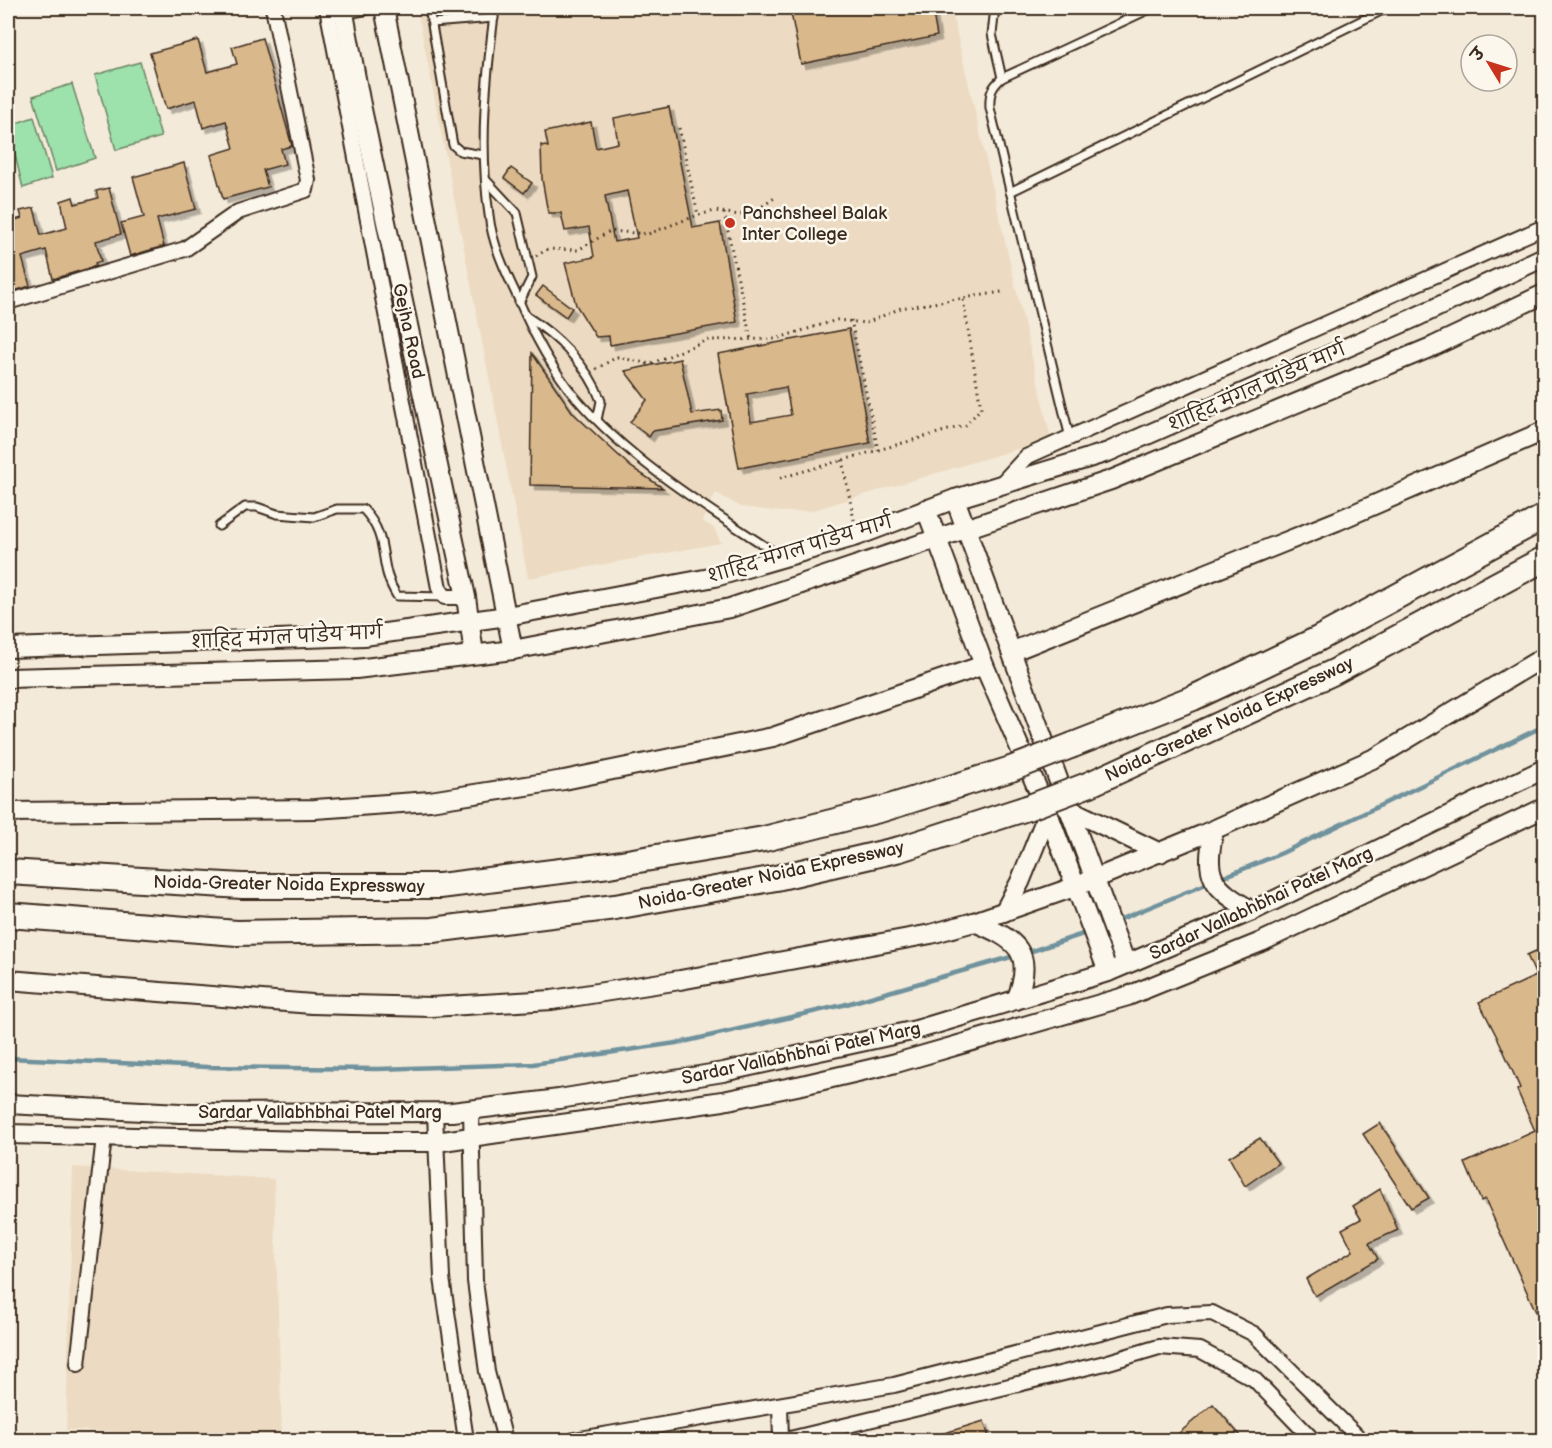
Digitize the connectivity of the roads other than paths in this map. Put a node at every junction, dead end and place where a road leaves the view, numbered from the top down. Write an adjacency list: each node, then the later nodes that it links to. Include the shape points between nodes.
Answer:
1 (273, 8): 20 (street, via 308,180 306,190 238,212 185,249)
2 (327, 8): 18 (street)
3 (382, 8): 9 (lane); 37 (street)
4 (429, 8): 11 (lane)
5 (495, 8): 10 (lane)
6 (995, 8): 12 (lane, via 992,34)
7 (1152, 8): 12 (lane)
8 (1387, 8): 15 (lane)
9 (343, 11): 18 (street, Gejha Road)
10 (494, 18): 11 (lane); 13 (lane, via 485,83)
11 (432, 23): 13 (lane, via 453,145 460,151)
12 (1002, 78): 15 (lane, via 989,95)
13 (483, 155): 14 (lane)
14 (486, 180): 21 (lane, via 489,220); 21 (lane, via 517,213 532,277)
15 (1010, 192): 25 (lane)
16 (1545, 226): 25 (street)
17 (1545, 257): 26 (street, शाहिद मंगल पांडेय मार्ग, via 1108,452)
18 (391, 289): 35 (street, via 439,588); 36 (street, Gejha Road)
19 (1545, 294): 31 (street, via 1434,346 1111,480)
20 (8, 302)
21 (519, 303): 22 (lane)
22 (526, 316): 23 (lane, via 574,396); 23 (lane, via 554,335 586,375 601,401)
23 (597, 420): 33 (lane, via 652,469)
24 (1545, 431): 41 (street, via 1337,521)
25 (1070, 438): 26 (street, via 1026,457)
26 (1000, 485): 27 (street, शाहिद मंगल पांडेय मार्ग)
27 (955, 499): 28 (street, शाहिद मंगल पांडेय मार्ग); 31 (street)
28 (926, 509): 32 (street); 33 (street, शाहिद मंगल पांडेय मार्ग, via 857,536)
29 (1545, 517): 53 (highway, Noida-Greater Noida Expressway, bridge, via 1318,639 1193,698 1011,770 883,809 764,839 609,865 440,886 242,886)
30 (219, 526): 35 (lane, via 244,507 314,518 337,510 363,509 375,523 388,582 397,596)
31 (966, 530): 32 (street); 41 (street)
32 (936, 540): 40 (street, via 730,608); 44 (street)
33 (782, 558): 37 (street, शाहिद मंगल पांडेय मार्ग, via 715,577)
34 (1545, 559): 49 (highway, Noida-Greater Noida Expressway, bridge, via 1334,672)
35 (445, 597): 36 (street)
36 (466, 597): 38 (street, Gejha Road)
37 (507, 616): 38 (street, शाहिद मंगल पांडेय मार्ग); 40 (street)
38 (469, 620): 39 (street, शाहिद मंगल पांडेय मार्ग, via 364,636); 42 (street, Gejha Road)
39 (8, 648)
40 (513, 650): 42 (street)
41 (1011, 652): 47 (street)
42 (474, 654): 45 (street, via 356,669)
43 (1545, 657): 51 (street, via 1377,757)
44 (984, 665): 49 (street); 50 (street, via 773,737 564,780 430,801 315,809)
45 (8, 678)
46 (1545, 769): 56 (street, Sardar Vallabhbhai Patel Marg)
47 (1067, 808): 52 (street); 54 (street)
48 (1545, 808): 69 (street, Sardar Vallabhbhai Patel Marg, via 1261,942 1128,996 896,1063 802,1085 723,1101)
49 (1038, 811): 55 (street); 57 (street, via 1020,882); 58 (highway, Noida-Greater Noida Expressway, via 776,878 615,907 433,930 237,933)
50 (8, 812)
51 (1214, 830): 52 (street); 56 (street, via 1208,857 1210,876 1224,895)
52 (1160, 853): 54 (street)
53 (8, 872)
54 (1094, 879): 55 (street); 60 (street)
55 (1077, 886): 57 (street); 61 (street)
56 (1252, 911): 60 (street, Sardar Vallabhbhai Patel Marg)
57 (1004, 912): 59 (street)
58 (8, 915)
59 (974, 922): 62 (street, via 931,934 680,980 552,1000 442,1007 312,1004); 63 (street, via 1004,934 1018,949 1025,970)
60 (1126, 964): 61 (street, Sardar Vallabhbhai Patel Marg)
61 (1108, 972): 63 (street, Sardar Vallabhbhai Patel Marg)
62 (8, 980)
63 (1016, 1000): 65 (street, Sardar Vallabhbhai Patel Marg, via 916,1030 723,1072)
64 (8, 1104): 66 (street, Sardar Vallabhbhai Patel Marg, via 180,1113)
65 (471, 1110): 66 (street, Sardar Vallabhbhai Patel Marg); 69 (street)
66 (435, 1113): 70 (street)
67 (8, 1134): 68 (street, Sardar Vallabhbhai Patel Marg)
68 (105, 1137): 70 (street, Sardar Vallabhbhai Patel Marg); 71 (street)
69 (472, 1137): 70 (street, Sardar Vallabhbhai Patel Marg); 74 (street, via 475,1281 488,1372)
70 (436, 1142): 73 (street, via 442,1278)
71 (78, 1364)
72 (780, 1405): 75 (street); 76 (street); 79 (street, via 894,1385 1167,1315 1212,1313 1254,1334)
73 (466, 1440)
74 (505, 1440)
75 (574, 1440)
76 (781, 1440)
77 (786, 1440): 78 (street, via 1159,1347 1200,1350 1254,1379)
78 (1313, 1440)
79 (1361, 1440)

